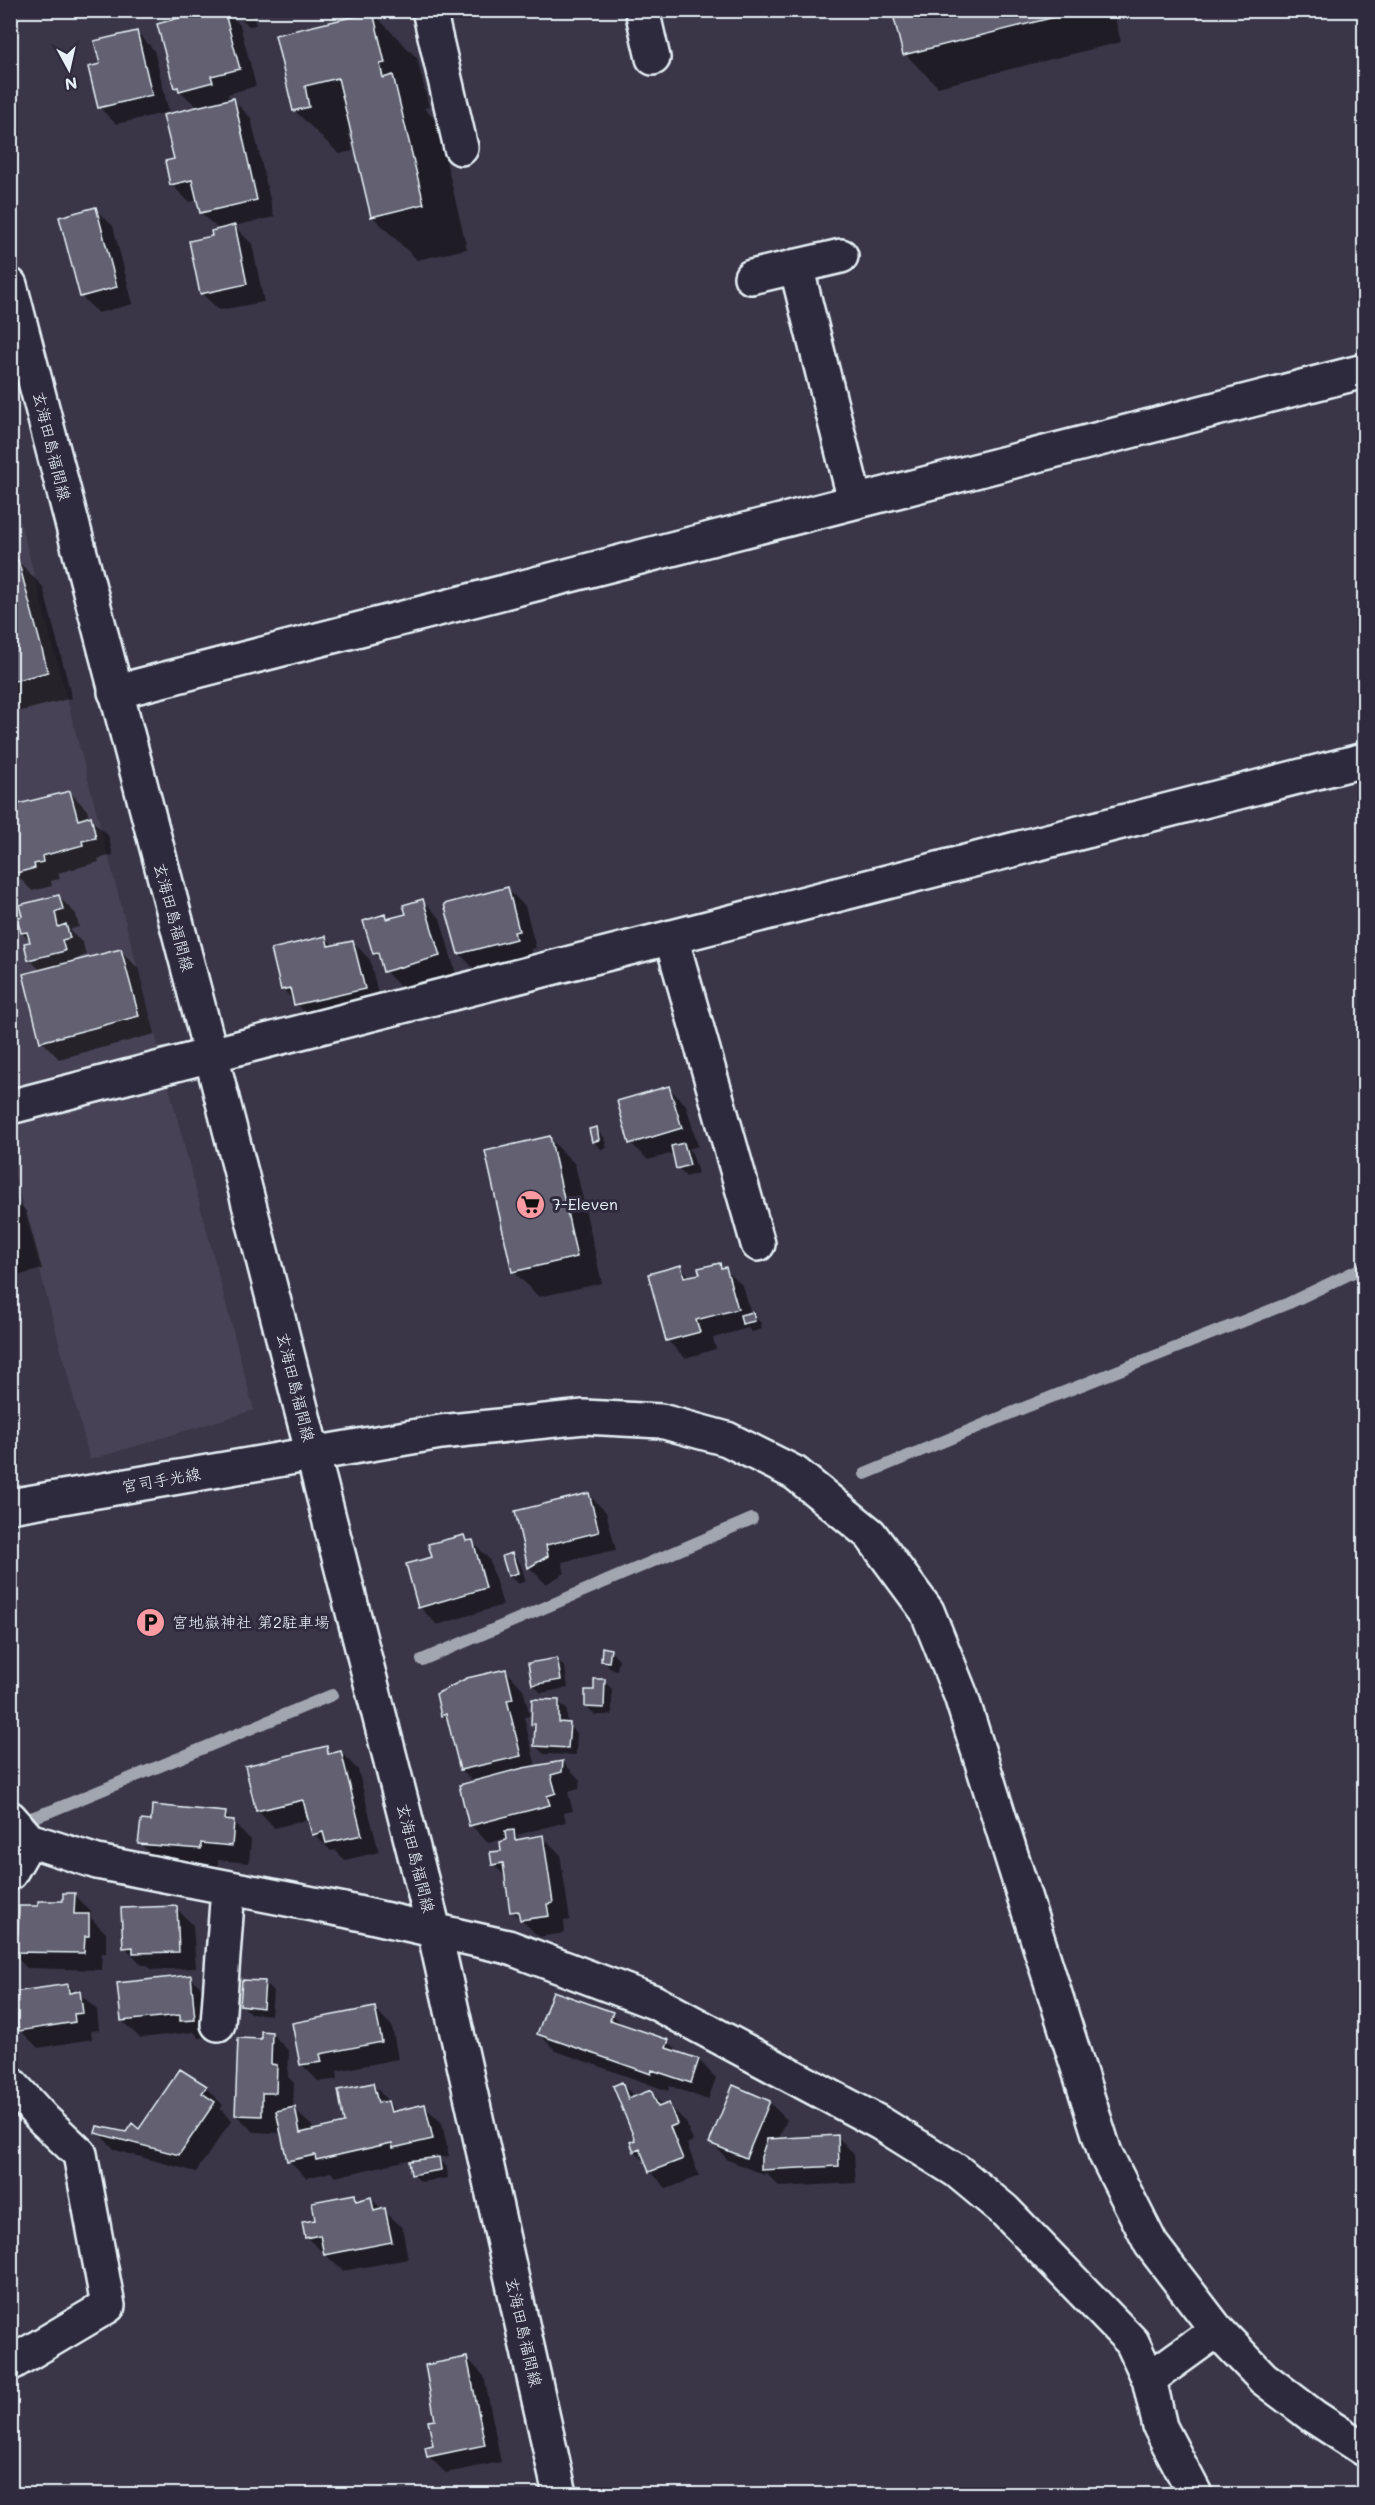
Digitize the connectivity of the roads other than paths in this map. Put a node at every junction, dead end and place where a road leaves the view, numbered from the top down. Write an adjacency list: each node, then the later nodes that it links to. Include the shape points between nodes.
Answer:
1 (429, 10): 4 (street)
2 (642, 10): 3 (street)
3 (653, 58)
4 (461, 148)
5 (841, 256): 6 (street)
6 (796, 266): 7 (street); 10 (street)
7 (752, 277)
8 (10, 285): 11 (street, 玄海田島福間線)
9 (1365, 371): 10 (street)
10 (855, 501): 11 (street)
11 (115, 692): 14 (street, 玄海田島福間線)
12 (1365, 760): 13 (street)
13 (671, 937): 14 (street); 16 (street)
14 (211, 1054): 15 (street); 17 (street, 玄海田島福間線)
15 (10, 1107)
16 (758, 1245)
17 (312, 1454): 18 (street, 宮司手光線); 22 (street, 玄海田島福間線); 25 (street, 宮司手光線, via 441,1432 584,1418 661,1421 727,1439 795,1473 870,1533 927,1611 961,1696 1105,2153 1151,2244)
18 (10, 1506)
19 (21, 1830): 20 (street); 21 (street, via 97,1862)
20 (10, 1873)
21 (228, 1888): 22 (street); 23 (street)
22 (434, 1930): 27 (street, via 508,1947 654,2002 880,2123 957,2171 1004,2210 1132,2342); 29 (street, 玄海田島福間線)
23 (218, 2024)
24 (10, 2083): 26 (street, via 80,2154 108,2306)
25 (1217, 2330): 27 (street); 28 (street, 宮司手光線, via 1263,2378)
26 (10, 2364)
27 (1149, 2379): 30 (street, via 1160,2427)
28 (1365, 2449)
29 (560, 2494)
30 (1195, 2494)

